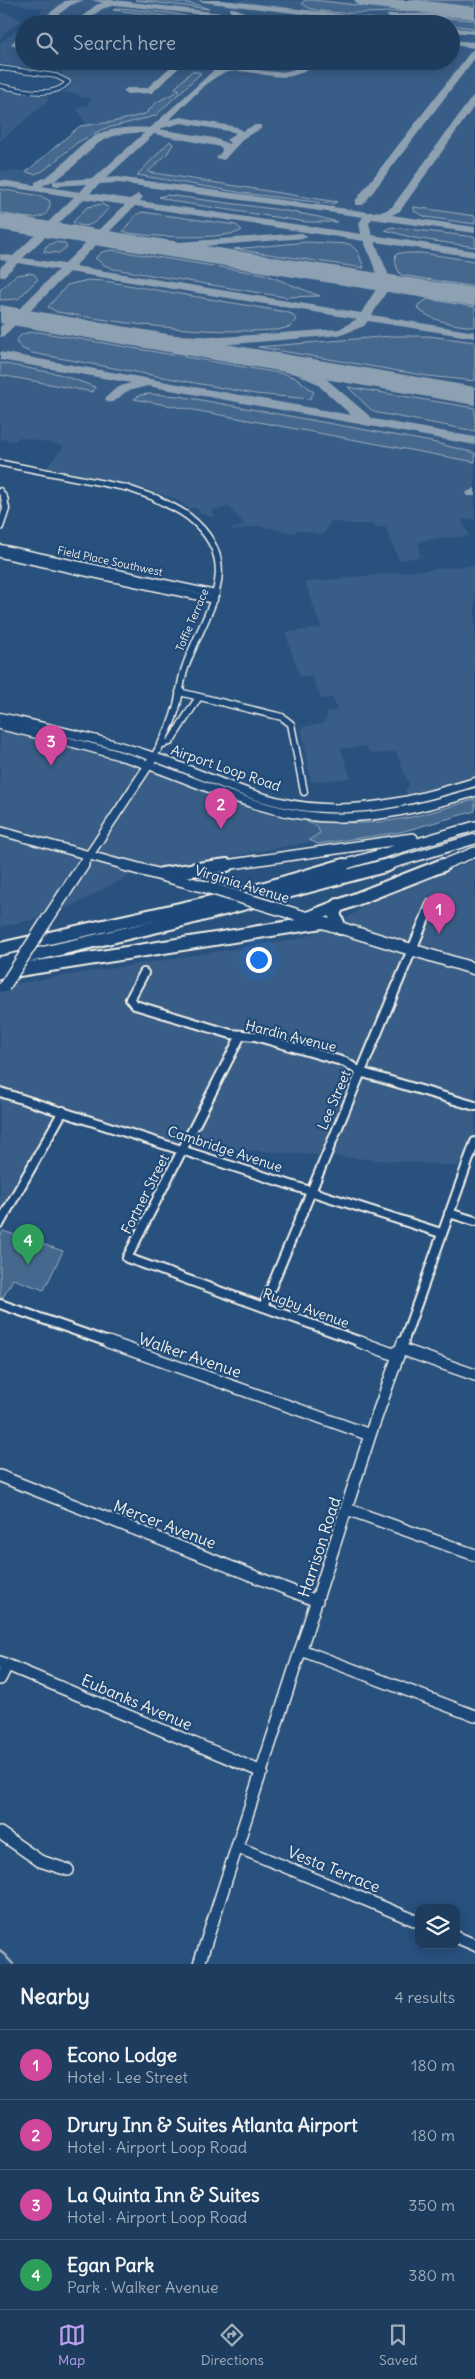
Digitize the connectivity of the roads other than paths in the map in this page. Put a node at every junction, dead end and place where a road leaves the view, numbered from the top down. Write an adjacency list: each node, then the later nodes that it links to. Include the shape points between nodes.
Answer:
1 (0, 69): 2 (street, via 56,78 65,83 43,91)
2 (0, 86)
3 (0, 463): 9 (street, Toffie Terrace, via 127,488 179,510 198,525 214,547 220,576)
4 (0, 491): 5 (street, via 6,501 6,514)
5 (0, 527)
6 (0, 548): 8 (street, Field Place Southwest)
7 (0, 554): 8 (street, Field Place Southwest)
8 (60, 564): 9 (street, Field Place Southwest)
9 (215, 597): 10 (street, Toffie Terrace, via 188,660)
10 (179, 692): 11 (street); 14 (street, Toffie Terrace, via 175,714)
11 (199, 697): 14 (street, via 170,742); 17 (street, via 288,720)
12 (0, 716): 15 (main road, Airport Loop Road)
13 (0, 725): 15 (main road, Airport Loop Road)
14 (160, 745): 15 (street, Toffie Terrace)
15 (151, 761): 16 (main road, Airport Loop Road, via 260,797 316,808 398,805); 18 (main road, Airport Loop Road, via 256,805 315,817 364,818 403,813); 23 (main road, Toffie Terrace)
16 (475, 782)
17 (304, 792)
18 (475, 792)
19 (475, 824): 24 (highway, via 386,843); 32 (highway, via 238,896)
20 (0, 831): 23 (main road, Virginia Avenue)
21 (475, 839): 34 (highway, via 268,900)
22 (475, 852): 26 (highway)
23 (89, 855): 24 (main road, Virginia Avenue); 38 (main road, Toffie Terrace, bridge)
24 (162, 874): 27 (main road, Virginia Avenue, bridge)
25 (431, 904): 33 (street, Lee Street)
26 (338, 905): 28 (highway); 30 (highway, via 334,914)
27 (285, 911): 28 (main road, Virginia Avenue); 31 (highway, via 286,922)
28 (308, 918): 29 (main road, Virginia Avenue)
29 (322, 922): 30 (main road, Virginia Avenue); 31 (highway)
30 (340, 928): 33 (main road, Virginia Avenue)
31 (280, 930): 36 (highway)
32 (0, 949)
33 (411, 950): 35 (main road, Virginia Avenue); 40 (street, Lee Street)
34 (0, 963)
35 (475, 969)
36 (0, 973)
37 (144, 973): 39 (street, Hardin Avenue, via 130,998 135,1005)
38 (2, 990)
39 (241, 1035): 40 (street, Hardin Avenue, via 255,1036 345,1062); 45 (street, Fortner Street)
40 (360, 1072): 42 (street, Hardin Avenue); 46 (street, Lee Street)
41 (0, 1092): 43 (street, Cambridge Avenue)
42 (475, 1106)
43 (64, 1111): 45 (street, Cambridge Avenue); 49 (street)
44 (475, 1142): 47 (street, Harrison Road)
45 (183, 1150): 46 (street, Cambridge Avenue); 51 (street, Fortner Street)
46 (310, 1191): 50 (street, Cambridge Avenue); 53 (street, Lee Street)
47 (449, 1213): 48 (street); 50 (street, Harrison Road)
48 (475, 1221)
49 (0, 1223)
50 (441, 1233): 54 (street, Harrison Road)
51 (127, 1258): 53 (street, Rugby Avenue)
52 (0, 1304): 56 (street, Walker Avenue)
53 (263, 1307): 54 (street, Rugby Avenue, via 393,1354)
54 (401, 1349): 55 (street, Rugby Avenue); 56 (street, Harrison Road)
55 (475, 1375)
56 (370, 1435): 58 (street, Harrison Road)
57 (0, 1476): 60 (street, Mercer Avenue)
58 (347, 1509): 59 (street); 60 (street, Harrison Road)
59 (475, 1555)
60 (317, 1601): 61 (street, Harrison Road)
61 (301, 1650): 64 (street); 65 (street, Harrison Road)
62 (3, 1663): 63 (street); 65 (street, Eubanks Avenue)
63 (0, 1679)
64 (475, 1716)
65 (262, 1772): 67 (street, Harrison Road)
66 (0, 1833): 68 (street, via 43,1864)
67 (237, 1847): 69 (street, Vesta Terrace); 72 (street, Harrison Road)
68 (68, 1870)
69 (415, 1920)
70 (460, 1939): 71 (street)
71 (475, 1945)
72 (199, 1964)

